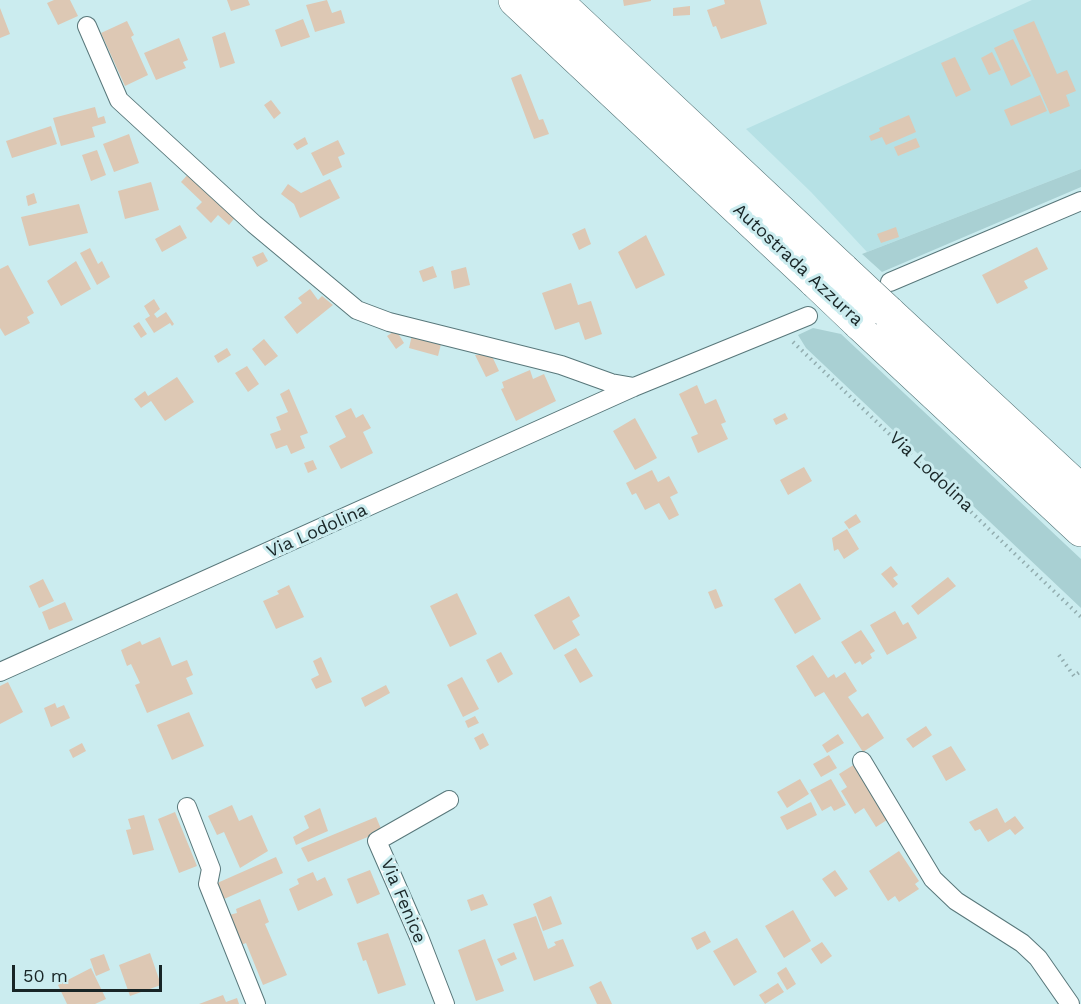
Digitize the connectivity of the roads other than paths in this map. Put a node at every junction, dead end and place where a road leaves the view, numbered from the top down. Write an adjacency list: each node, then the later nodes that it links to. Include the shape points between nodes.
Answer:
1 (515, 0): 5 (highway, Autostrada Azzurra)
2 (555, 0): 5 (highway, Autostrada Azzurra)
3 (87, 27): 8 (street, via 120,100 254,224 357,310)
4 (1081, 201): 6 (street)
5 (830, 276): 6 (highway, Autostrada Azzurra, bridge)
6 (879, 306): 9 (highway, Autostrada Azzurra); 10 (highway, Autostrada Azzurra)
7 (808, 316): 8 (street, Via Lodolina)
8 (634, 387): 11 (street, Via Lodolina)
9 (1081, 491)
10 (1081, 530)
11 (0, 672)
12 (862, 761): 17 (street, via 933,879 956,901 1022,943 1038,958)
13 (448, 800): 16 (street, Via Fenice, via 377,841)
14 (187, 807): 15 (street, via 211,869 208,884)
15 (256, 1004)
16 (445, 1004)
17 (1070, 1004)

